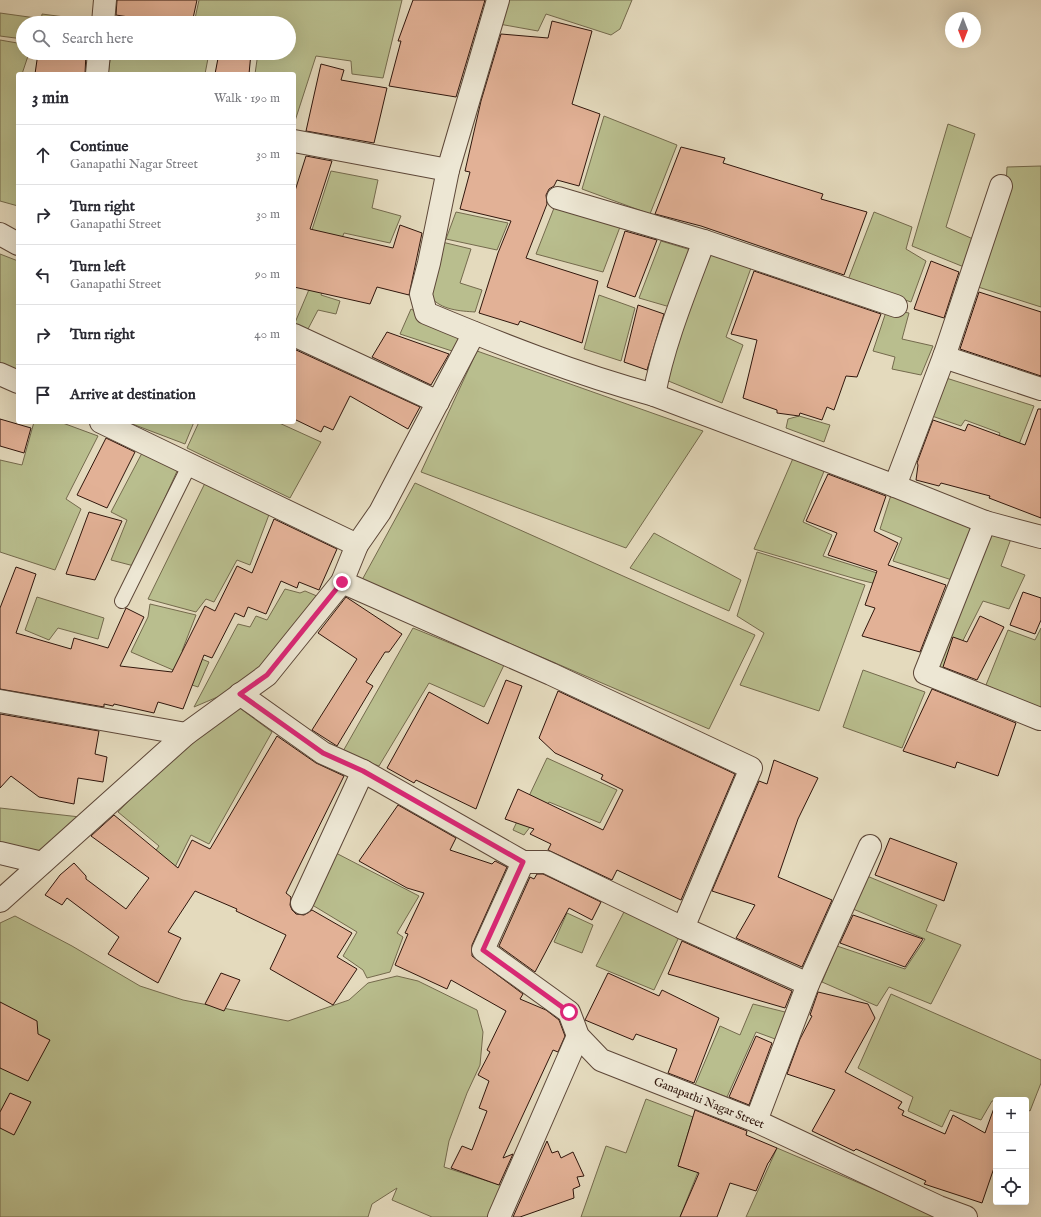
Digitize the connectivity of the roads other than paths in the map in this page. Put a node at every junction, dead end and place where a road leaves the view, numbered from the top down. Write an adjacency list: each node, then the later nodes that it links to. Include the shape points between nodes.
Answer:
1 (105, 0): 3 (street)
2 (498, 0): 7 (street)
3 (104, 16)
4 (98, 60): 5 (street)
5 (97, 72)
6 (296, 141): 7 (street)
7 (448, 170): 14 (street, via 421,294 426,313)
8 (1001, 186): 16 (street)
9 (558, 198): 11 (street)
10 (0, 234): 12 (street)
11 (704, 241): 13 (street); 20 (street, via 676,317)
12 (16, 243)
13 (896, 306)
14 (474, 333): 20 (street, via 618,385); 21 (street)
15 (296, 336): 21 (street)
16 (944, 356): 19 (street); 24 (street)
17 (0, 374): 18 (street)
18 (16, 381)
19 (1041, 390)
20 (654, 395): 24 (street)
21 (438, 402): 27 (street, via 380,512)
22 (105, 424): 23 (street)
23 (190, 464): 27 (street); 29 (lane)
24 (895, 486): 25 (street)
25 (985, 522): 26 (street); 32 (street, via 925,673)
26 (1041, 537)
27 (357, 545): 28 (street)
28 (342, 582): 30 (street, via 267,675); 41 (street, via 551,674 751,768)
29 (122, 601)
30 (240, 694): 33 (street); 34 (street, via 323,753)
31 (0, 701): 33 (street)
32 (1040, 719)
33 (186, 734): 38 (street)
34 (363, 771): 37 (street); 40 (street)
35 (870, 846): 42 (street)
36 (0, 853): 38 (street)
37 (523, 862): 41 (street, via 546,862); 43 (street, Ganapathi Nagar Street, via 483,950 569,1012)
38 (42, 863): 39 (street)
39 (0, 901)
40 (302, 903)
41 (683, 928): 42 (street)
42 (808, 984): 44 (street)
43 (578, 1036): 44 (street, Ganapathi Nagar Street, via 601,1060); 45 (street)
44 (756, 1121): 46 (street, Ganapathi Nagar Street, via 939,1207)
45 (500, 1217)
46 (966, 1217)

